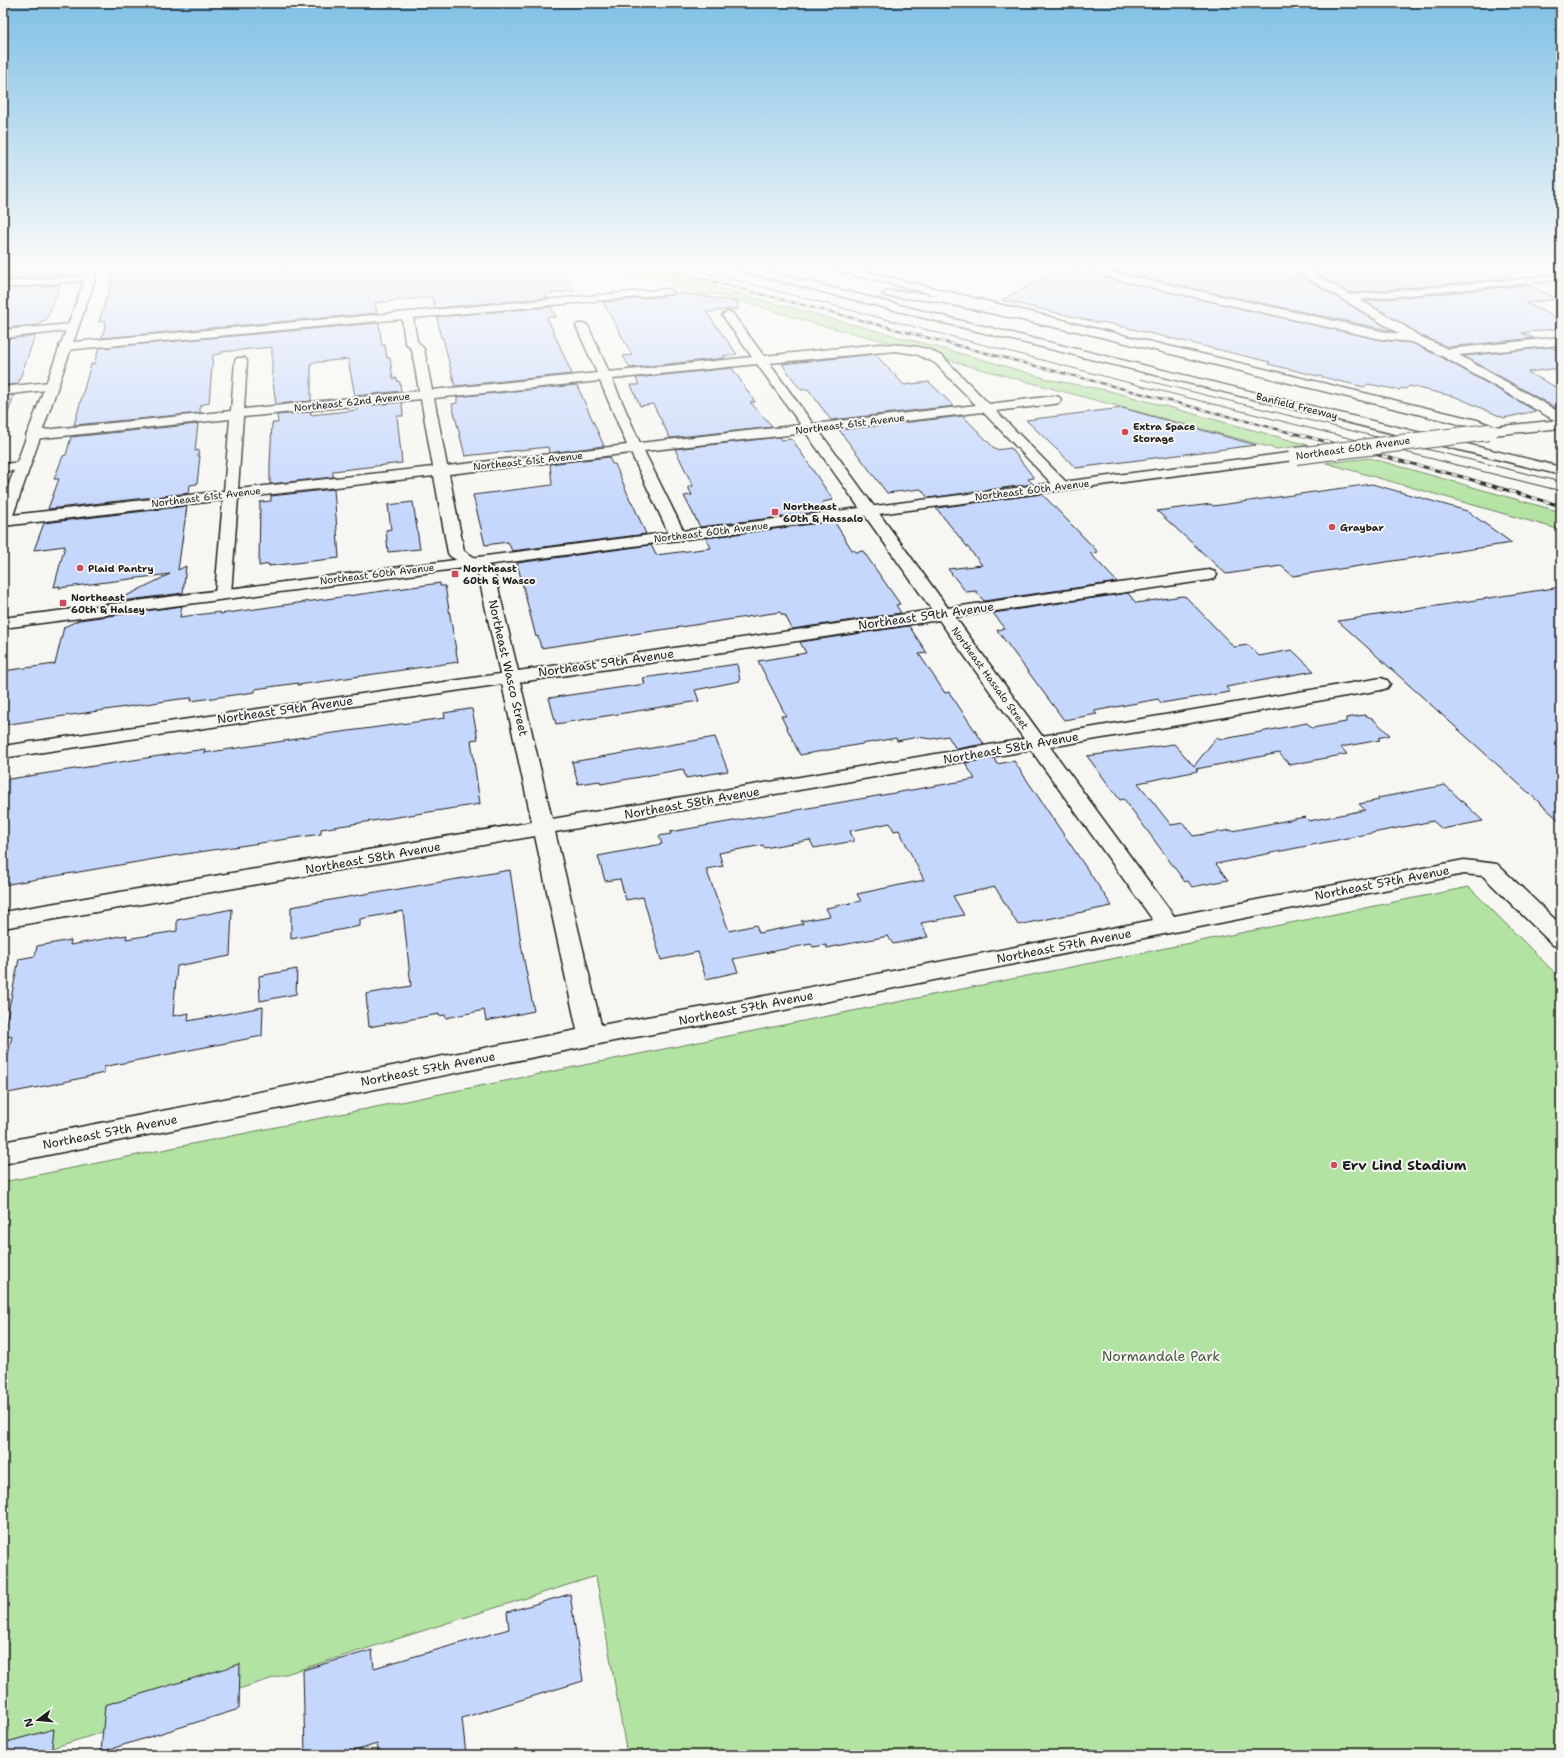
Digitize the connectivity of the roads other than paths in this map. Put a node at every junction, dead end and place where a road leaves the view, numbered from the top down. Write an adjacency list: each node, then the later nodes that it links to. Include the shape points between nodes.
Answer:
1 (65, 347): 16 (main road)
2 (416, 347): 18 (main road, Northeast Wasco Street)
3 (591, 347): 15 (main road)
4 (751, 347): 13 (main road, Northeast Hassalo Street)
5 (898, 347): 13 (main road, Northeast 62nd Avenue)
6 (898, 347): 20 (main road, Northeast 62nd Avenue, via 933,356)
7 (1053, 347): 32 (main road, Banfield Freeway)
8 (1108, 347): 27 (main road, Banfield Freeway)
9 (1156, 347): 25 (main road, via 1472,423)
10 (1433, 347): 12 (main road)
11 (1503, 347): 12 (main road)
12 (1446, 353): 22 (main road)
13 (761, 360): 15 (main road, Northeast 62nd Avenue); 24 (main road, Northeast Hassalo Street)
14 (241, 361): 21 (main road)
15 (604, 376): 18 (main road, Northeast 62nd Avenue); 28 (main road)
16 (50, 386): 17 (main road); 26 (main road)
17 (3, 391)
18 (426, 394): 21 (main road, Northeast 62nd Avenue); 31 (main road, Northeast Wasco Street)
19 (1054, 400): 20 (main road, Northeast 61st Avenue)
20 (985, 408): 24 (main road, Northeast 61st Avenue); 33 (main road)
21 (238, 414): 26 (main road, Northeast 62nd Avenue); 34 (main road)
22 (1561, 418)
23 (1561, 424): 25 (main road, Northeast 60th Avenue)
24 (810, 428): 28 (main road, Northeast 61st Avenue); 35 (main road, Northeast Hassalo Street)
25 (1492, 431): 33 (main road, Northeast 60th Avenue, bridge)
26 (33, 435): 29 (main road)
27 (1505, 443)
28 (636, 449): 31 (main road, Northeast 61st Avenue); 37 (main road)
29 (22, 466): 30 (main road); 36 (main road)
30 (3, 468)
31 (440, 470): 34 (main road, Northeast 61st Avenue); 38 (main road, Northeast Wasco Street, via 456,553)
32 (1561, 471)
33 (1062, 486): 35 (main road, Northeast 60th Avenue)
34 (231, 494): 36 (main road, Northeast 61st Avenue); 40 (main road)
35 (869, 512): 37 (main road, Northeast 60th Avenue); 41 (main road, Northeast Hassalo Street)
36 (3, 521)
37 (678, 536): 38 (main road, Northeast 60th Avenue)
38 (472, 562): 40 (main road, Northeast 60th Avenue); 43 (main road, Northeast Wasco Street, via 486,571)
39 (1208, 575): 41 (main road, Northeast 59th Avenue)
40 (223, 594): 42 (main road, Northeast 60th Avenue)
41 (944, 614): 43 (main road, Northeast 59th Avenue); 45 (main road, Northeast Hassalo Street)
42 (3, 622)
43 (510, 677): 46 (main road, Northeast 59th Avenue); 47 (main road, Northeast Wasco Street)
44 (1380, 684): 45 (main road, Northeast 58th Avenue)
45 (1038, 743): 47 (main road, Northeast 58th Avenue); 49 (main road, Northeast Hassalo Street)
46 (3, 752)
47 (545, 829): 48 (main road, Northeast 58th Avenue); 51 (main road, Northeast Wasco Street)
48 (3, 920)
49 (1168, 925): 50 (main road, Northeast 57th Avenue, via 1464,868 1489,869); 51 (main road, Northeast 57th Avenue)
50 (1561, 939)
51 (591, 1037): 52 (main road, Northeast 57th Avenue)
52 (3, 1153)

